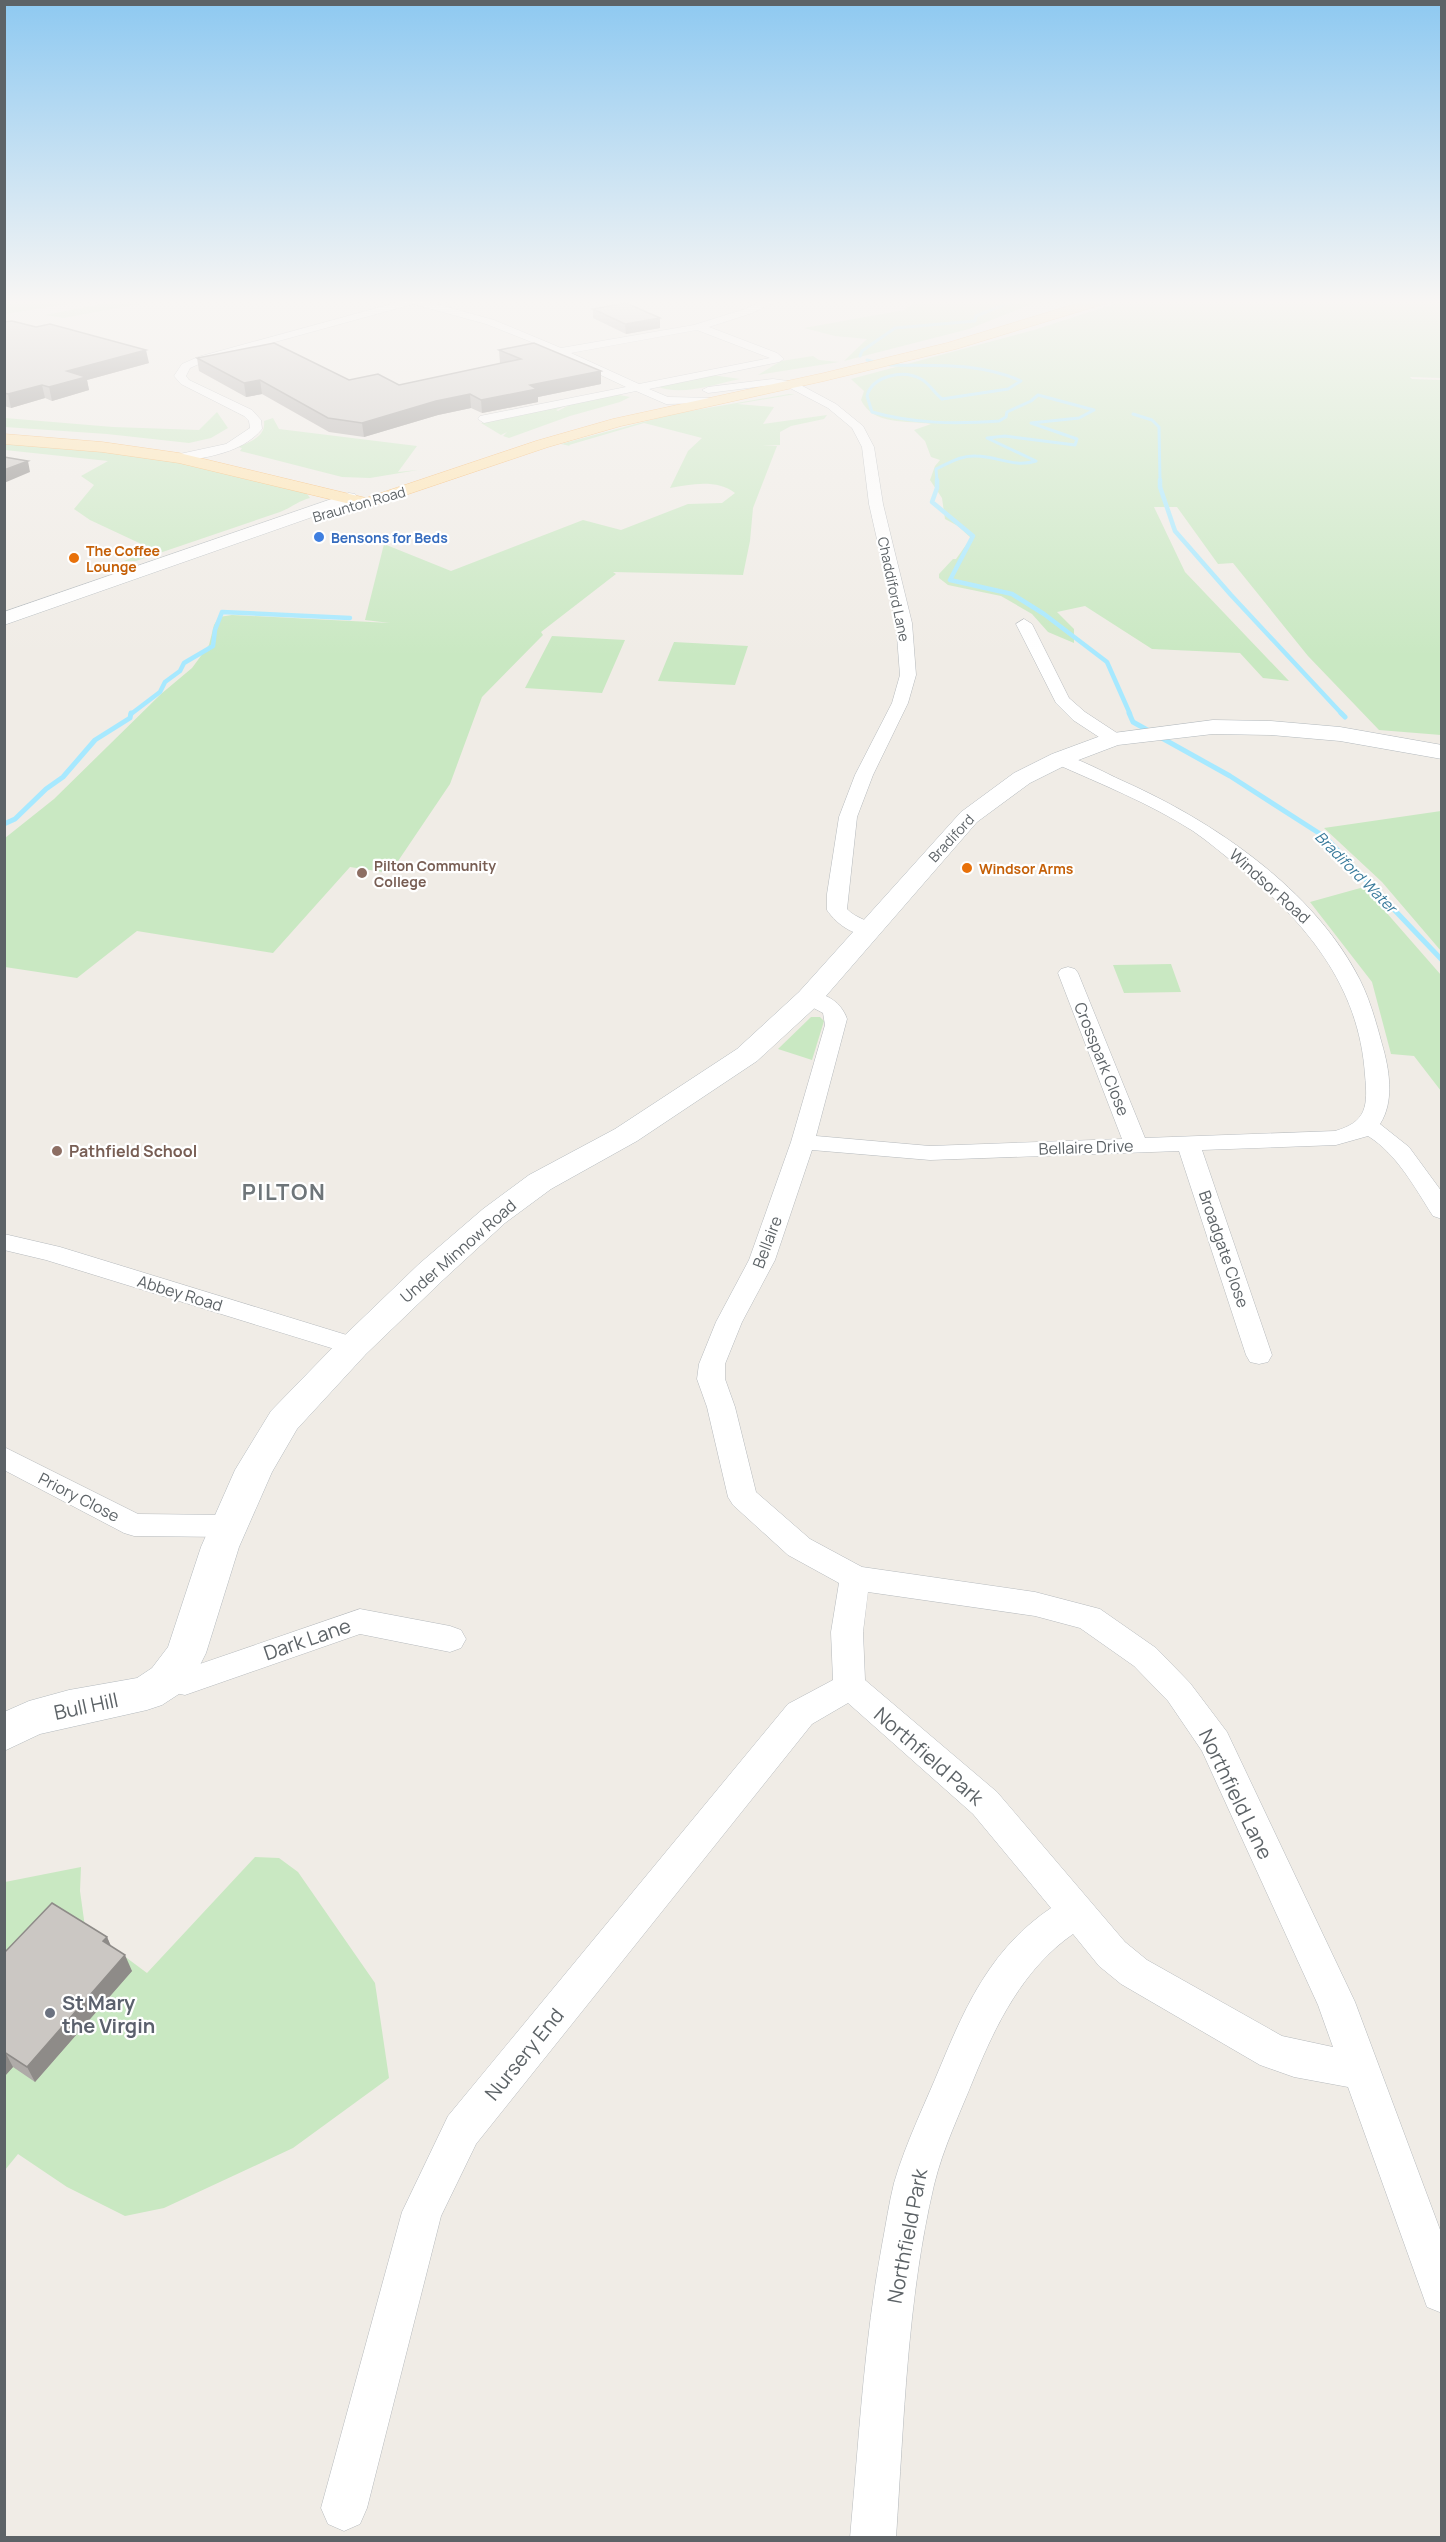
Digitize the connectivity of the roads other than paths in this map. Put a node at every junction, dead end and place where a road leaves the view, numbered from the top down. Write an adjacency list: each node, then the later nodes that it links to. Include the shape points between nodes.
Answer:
1 (240, 419): 8 (street, via 241,427 226,440)
2 (254, 419): 9 (street, via 256,429 249,436)
3 (592, 419): 11 (main road, Braunton Road, via 557,426)
4 (617, 419): 11 (main road, Braunton Road, via 542,444)
5 (847, 419): 19 (street, Chaddiford Lane, via 868,447 876,504 904,623 908,675 848,817 837,910 856,926)
6 (4, 433): 8 (main road, via 100,440)
7 (4, 439): 8 (main road)
8 (183, 454): 9 (main road); 10 (main road)
9 (208, 454): 10 (main road)
10 (309, 482): 11 (main road); 12 (street, via 316,496)
11 (364, 493): 12 (street, Braunton Road); 13 (street, Braunton Road, via 305,520)
12 (302, 513): 13 (street, Braunton Road)
13 (274, 525): 14 (street, Braunton Road)
14 (4, 619)
15 (1024, 624): 16 (street, via 1062,700 1079,716)
16 (1124, 737): 17 (street, Bradiford, via 1213,727 1271,728 1340,734); 18 (street, Bradiford)
17 (1442, 752)
18 (1060, 759): 19 (street, Bradiford, via 1022,778 969,817); 22 (street, Windsor Road, via 1193,823 1257,873 1316,928 1347,974 1359,1000 1374,1054 1378,1101)
19 (869, 930): 21 (street, Bradiford)
20 (1068, 973): 25 (street, Crosspark Close)
21 (809, 998): 23 (street, Bellaire, via 829,1006 837,1023); 28 (street, Under Minnow Road, via 722,1073 626,1134 540,1182 494,1216)
22 (1367, 1126): 24 (street, Bellaire Drive, via 1336,1138); 26 (street, via 1407,1160)
23 (802, 1142): 25 (street, Bellaire Drive, via 930,1153); 31 (street, Bellaire, via 762,1260 712,1364 711,1379)
24 (1188, 1144): 25 (street, Bellaire Drive); 29 (street, Broadgate Close)
25 (1136, 1145)
26 (1442, 1211)
27 (4, 1242): 28 (street, Abbey Road)
28 (354, 1346): 32 (street, Under Minnow Road, via 284,1420 254,1470)
29 (1259, 1355)
30 (4, 1457): 32 (street, Priory Close, via 134,1525)
31 (743, 1497): 33 (street, Northfield Lane, via 799,1546)
32 (229, 1526): 35 (street, Under Minnow Road, via 186,1653)
33 (856, 1578): 36 (street, via 847,1627); 39 (street, Northfield Lane, via 1035,1604 1082,1616 1106,1628 1159,1670 1215,1742 1336,2002)
34 (450, 1639): 35 (street, Dark Lane, via 360,1620 185,1682)
35 (167, 1680): 37 (street, Bull Hill, via 147,1693 29,1719)
36 (850, 1686): 38 (street, Northfield Park, via 986,1803); 41 (street, Nursery End, via 800,1714 462,2130 422,2212)
37 (4, 1734)
38 (1076, 1911): 39 (street, Northfield Park, via 1112,1954 1134,1972 1239,2034 1297,2061 1323,2062); 42 (street, Northfield Park, via 1026,1952 979,2019 921,2162 892,2303)
39 (1361, 2071): 40 (street, Northfield Lane)
40 (1442, 2292)
41 (344, 2508)
42 (873, 2538)

